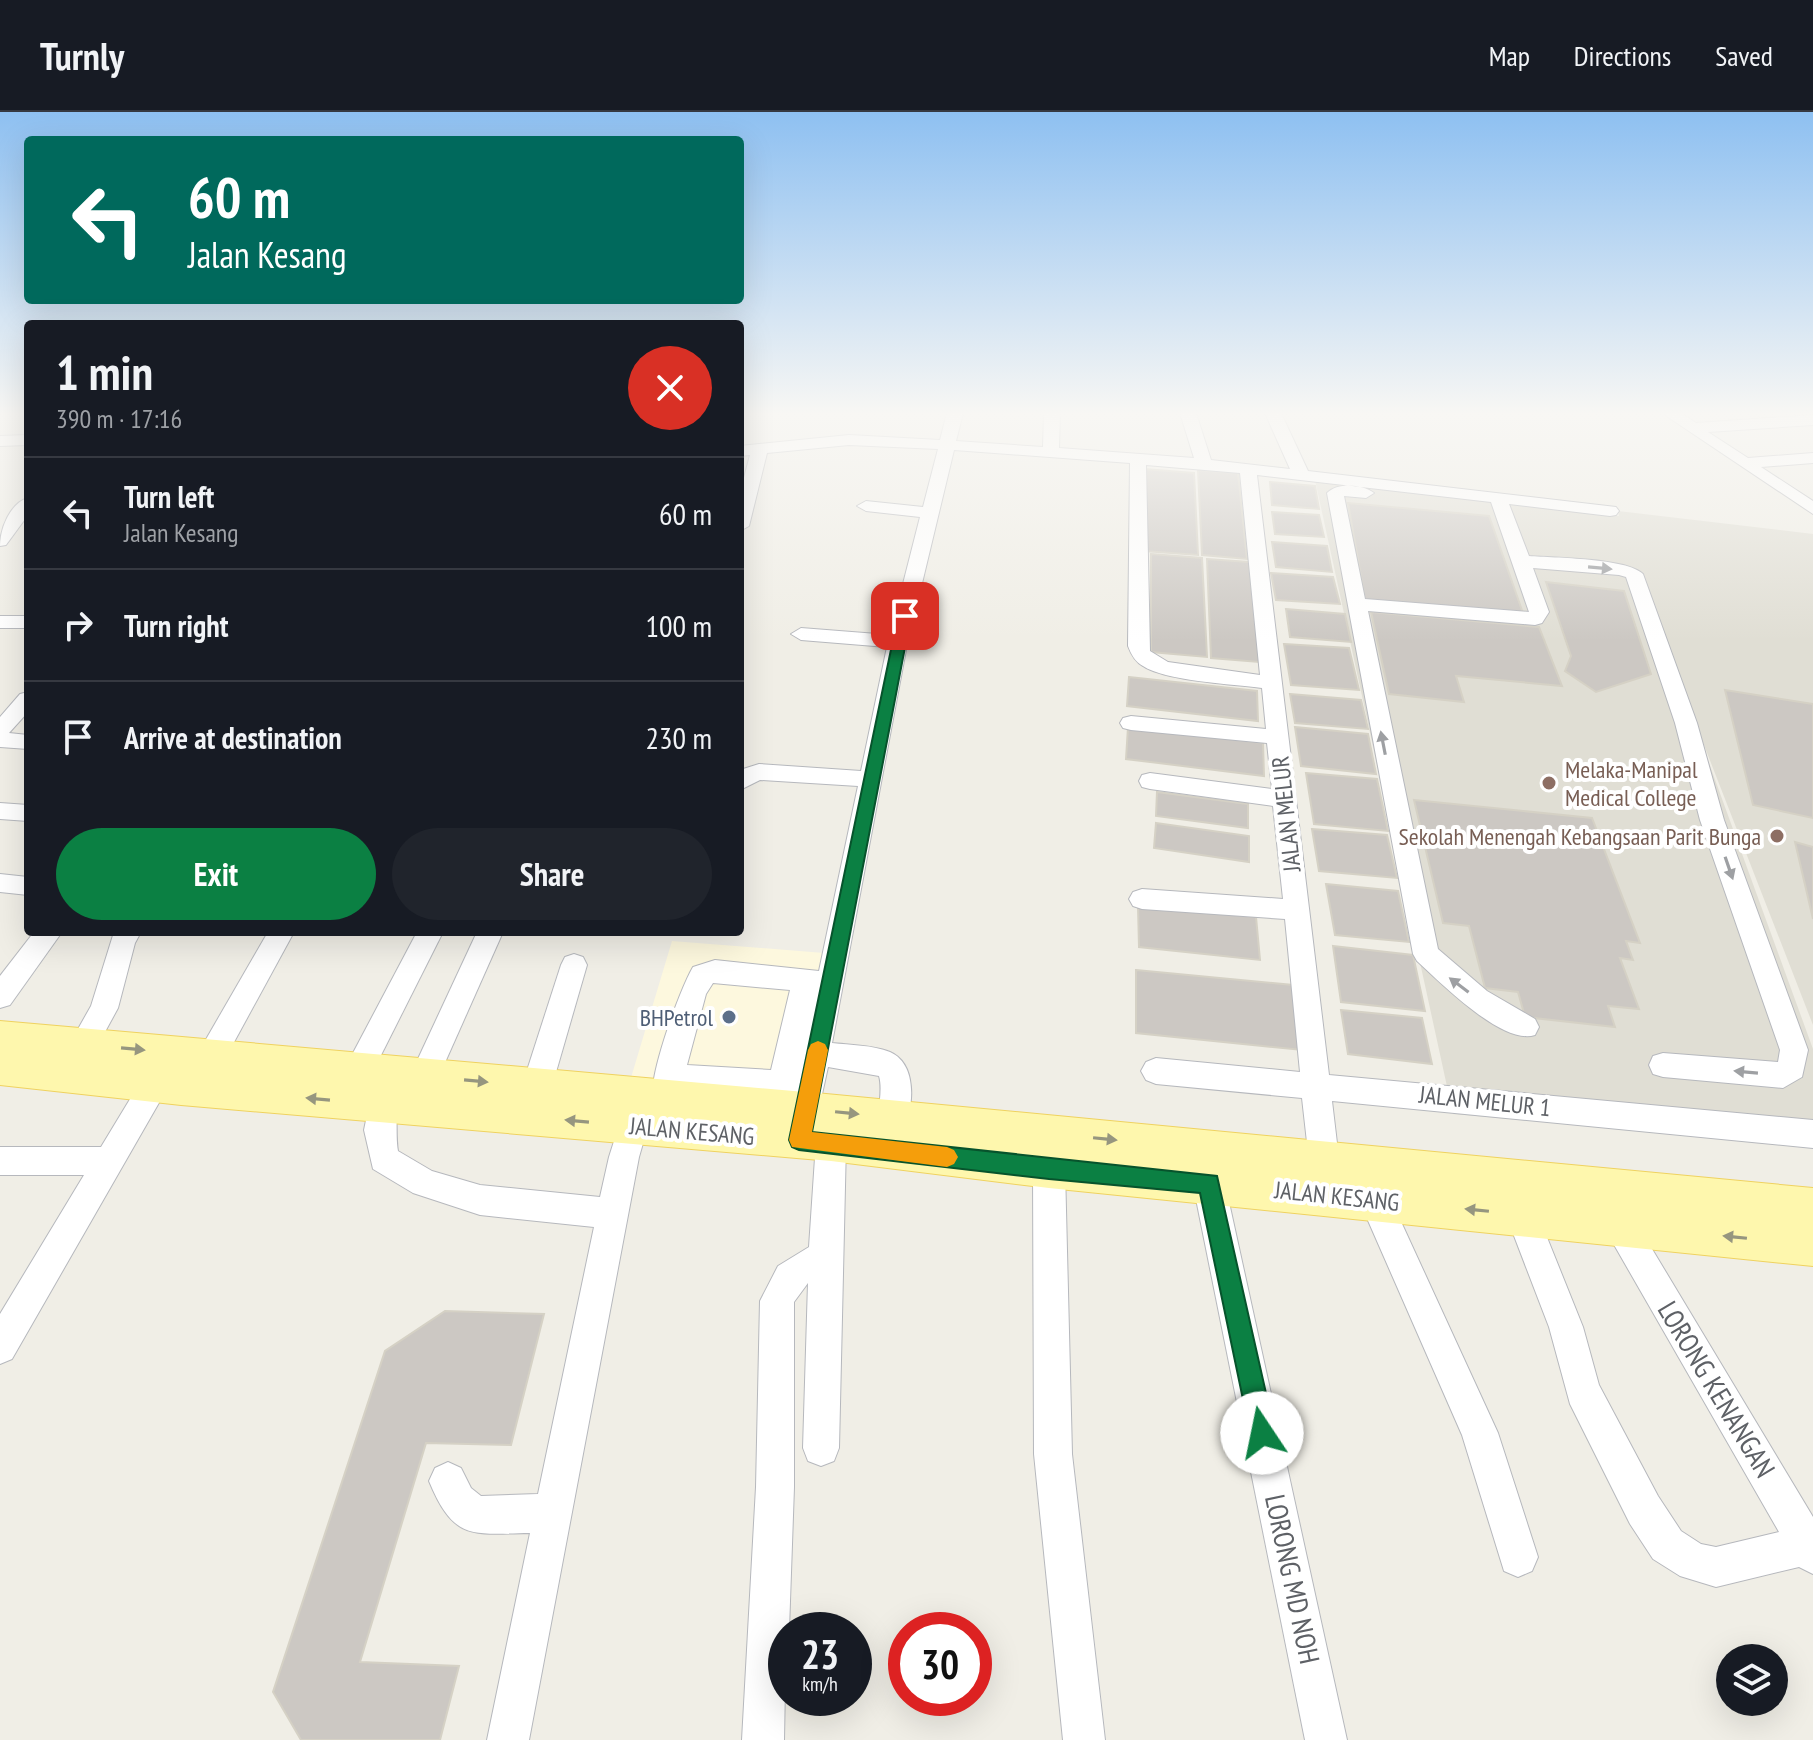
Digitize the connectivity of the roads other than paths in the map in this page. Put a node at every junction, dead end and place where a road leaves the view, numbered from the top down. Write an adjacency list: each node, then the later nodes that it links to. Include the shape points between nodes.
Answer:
1 (750, 489): 10 (street)
2 (937, 489): 12 (street)
3 (1138, 489): 21 (street, via 1142,657 1165,668)
4 (1250, 489): 21 (street, JALAN MELUR)
5 (1404, 489): 7 (street)
6 (1783, 489): 9 (street)
7 (1500, 503): 11 (street); 15 (street); 16 (street, via 1337,491)
8 (866, 506): 12 (street)
9 (1813, 509)
10 (744, 511)
11 (1610, 511)
12 (931, 513): 20 (street)
13 (14, 521): 14 (street)
14 (0, 541)
15 (1522, 561): 16 (street, via 1539,612 1535,619); 51 (street, one-way to 51, via 1634,574 1686,723 1712,820 1794,1050 1792,1068 1783,1075)
16 (1357, 604): 47 (street, one-way to 16, via 1477,999 1426,954)
17 (24, 618): 18 (street)
18 (0, 622)
19 (801, 634): 20 (street)
20 (898, 642): 29 (street)
21 (1272, 683): 25 (street, JALAN MELUR)
22 (24, 703): 24 (street)
23 (1131, 723): 25 (street)
24 (0, 730)
25 (1277, 737): 31 (street, JALAN MELUR)
26 (0, 740): 27 (street)
27 (24, 742)
28 (744, 777): 29 (street, via 759,772)
29 (871, 779): 45 (street)
30 (1150, 781): 31 (street)
31 (1284, 799): 37 (street, JALAN MELUR)
32 (0, 811): 33 (street)
33 (24, 813)
34 (0, 883): 35 (street)
35 (24, 886)
36 (1142, 899): 37 (street)
37 (1296, 910): 57 (street, JALAN MELUR)
38 (45, 936): 44 (street)
39 (125, 936): 48 (street, via 104,1008)
40 (279, 936): 50 (street)
41 (428, 936): 53 (street)
42 (488, 936): 55 (street)
43 (574, 965): 56 (street)
44 (9, 974): 46 (street)
45 (819, 982): 49 (street); 58 (street, via 715,971 703,975 693,992); 62 (street)
46 (0, 997)
47 (1525, 1027)
48 (83, 1045): 50 (main road, JALAN KESANG, one-way to 50); 52 (main road, JALAN KESANG)
49 (817, 1053): 60 (street, via 892,1067 897,1075); 62 (street)
50 (211, 1057): 53 (main road, JALAN KESANG)
51 (1663, 1065)
52 (3, 1066): 59 (main road, JALAN KESANG)
53 (359, 1070): 55 (main road, JALAN KESANG)
54 (1156, 1071): 57 (street, JALAN MELUR 1)
55 (425, 1076): 56 (main road, JALAN KESANG, one-way to 56)
56 (537, 1086): 58 (main road, JALAN KESANG)
57 (1316, 1086): 63 (street, JALAN MELUR 1); 64 (street, JALAN MELUR)
58 (667, 1087): 62 (main road, JALAN KESANG)
59 (143, 1105): 61 (main road, JALAN KESANG, one-way to 59); 66 (street)
60 (893, 1118): 62 (main road, JALAN KESANG, one-way to 60); 64 (main road, JALAN KESANG, one-way to 64)
61 (380, 1127): 67 (main road, JALAN KESANG, one-way to 61); 67 (street, via 384,1159 424,1183 480,1200)
62 (812, 1131): 67 (main road, JALAN KESANG); 70 (main road, JALAN KESANG); 75 (street)
63 (1813, 1134)
64 (1324, 1160): 71 (main road, JALAN KESANG)
65 (0, 1161): 66 (street)
66 (110, 1161): 76 (street)
67 (622, 1169): 79 (street)
68 (1209, 1184): 69 (main road, JALAN KESANG); 70 (main road, JALAN KESANG); 85 (street, LORONG MD NOH)
69 (1375, 1200): 72 (main road, JALAN KESANG, one-way to 69); 81 (street, via 1480,1433)
70 (1050, 1201): 84 (street, via 1053,1454)
71 (1813, 1208)
72 (1522, 1215): 73 (main road, JALAN KESANG); 80 (street, via 1566,1327 1583,1391 1667,1545 1694,1562 1716,1567)
73 (1620, 1225): 74 (main road, JALAN KESANG, one-way to 73); 80 (street, LORONG KENANGAN)
74 (1813, 1245)
75 (826, 1257): 77 (street); 83 (street, via 800,1266 785,1281 777,1301)
76 (0, 1347)
77 (821, 1448)
78 (448, 1481): 79 (street, via 458,1501 475,1515)
79 (553, 1513): 82 (street)
80 (1810, 1549)
81 (1518, 1557)
82 (508, 1740)
83 (763, 1740)
84 (1084, 1740)
85 (1326, 1740)

